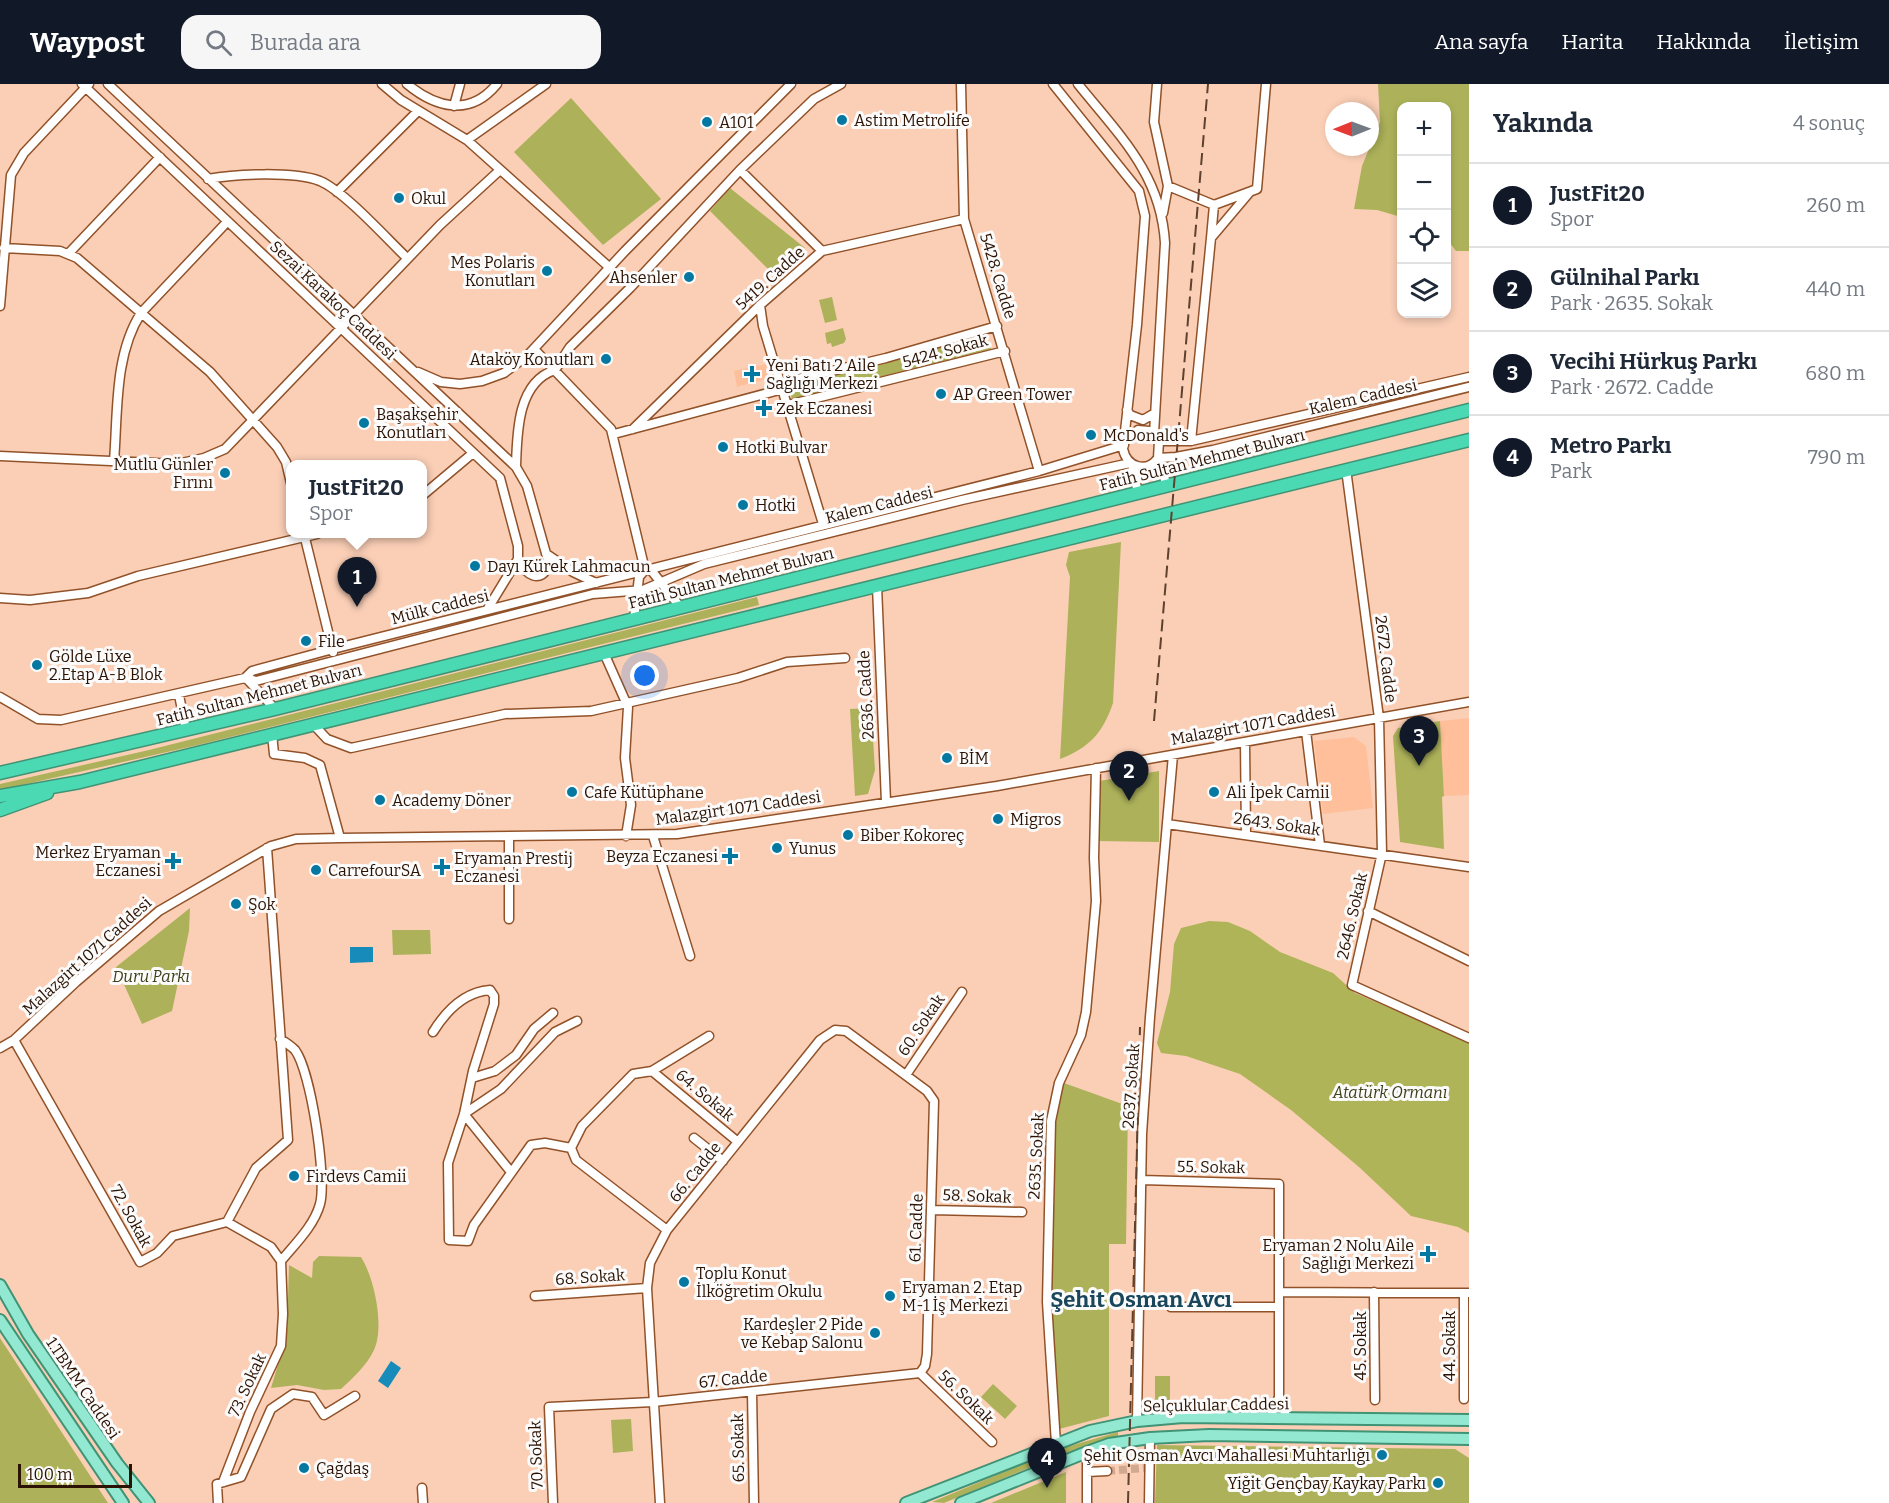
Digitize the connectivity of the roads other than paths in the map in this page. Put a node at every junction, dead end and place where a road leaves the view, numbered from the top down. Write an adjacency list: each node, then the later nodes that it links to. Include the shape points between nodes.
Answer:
1 (108, 84): 21 (street)
2 (382, 84): 16 (street)
3 (407, 84): 15 (street, via 422,96)
4 (460, 84): 15 (street)
5 (497, 84): 15 (street, via 470,104)
6 (546, 84): 17 (street)
7 (841, 84): 20 (street, via 814,99)
8 (961, 84): 27 (street, 5428. Cadde)
9 (1053, 84): 50 (street, via 1138,191 1145,216)
10 (1078, 84): 26 (street, via 1139,160)
11 (1157, 84): 22 (street, via 1154,122)
12 (1266, 84): 24 (street, via 1257,189)
13 (85, 85): 18 (street, Sezai Karakoç Caddesi); 30 (street, via 24,153 11,175)
14 (788, 85): 34 (street)
15 (454, 106)
16 (418, 111): 17 (street); 23 (street)
17 (467, 140): 19 (street)
18 (160, 157): 28 (street, Sezai Karakoç Caddesi); 32 (street)
19 (500, 170): 33 (street); 34 (street)
20 (740, 170): 31 (street); 45 (street, via 570,347)
21 (208, 179): 23 (street, via 250,174 313,180); 39 (street)
22 (1168, 186): 25 (street); 26 (street)
23 (337, 192): 33 (street)
24 (1249, 193): 25 (street); 29 (street)
25 (1214, 205): 29 (street)
26 (1163, 216): 52 (street, via 1165,243)
27 (964, 219): 31 (street, 5419. Cadde); 40 (street, 5428. Cadde)
28 (227, 222): 38 (street); 41 (street, Sezai Karakoç Caddesi)
29 (1211, 238): 57 (street)
30 (4, 248): 32 (street); 35 (street)
31 (822, 251): 36 (street, 5419. Cadde)
32 (69, 253): 38 (street)
33 (407, 258): 39 (street)
34 (609, 267): 42 (street)
35 (1, 289): 37 (street)
36 (760, 305): 47 (street); 54 (street, 5419. Cadde)
37 (0, 306)
38 (141, 313): 53 (street, via 210,372); 63 (street, via 130,330 123,355)
39 (352, 316): 41 (street); 44 (street)
40 (997, 326): 43 (street, 5428. Cadde); 47 (street)
41 (342, 327): 53 (street); 60 (street, Sezai Karakoç Caddesi)
42 (534, 349): 44 (street, via 504,373 460,384 425,376); 45 (street)
43 (1005, 351): 49 (street, 5424. Sokak); 68 (street, 5428. Cadde)
44 (404, 364): 66 (street)
45 (555, 370): 55 (street); 66 (street, via 539,378 528,395 520,415)
46 (1469, 377): 57 (street, Kalem Caddesi)
47 (782, 386): 49 (street); 54 (street)
48 (1469, 387): 62 (street, Kalem Caddesi, via 1213,450)
49 (788, 405): 72 (street)
50 (1127, 410): 52 (street, via 1143,420); 58 (street)
51 (1469, 410): 69 (highway, Fatih Sultan Mehmet Bulvarı)
52 (1155, 413): 56 (street)
53 (254, 419): 63 (street, via 225,449 204,458 177,464); 64 (street)
54 (633, 429): 55 (street)
55 (614, 434): 77 (street)
56 (1157, 437): 57 (street, Kalem Caddesi); 58 (street, via 1138,430); 62 (street, via 1161,451)
57 (1191, 441)
58 (1124, 443): 65 (street, via 1125,457); 68 (street, Kalem Caddesi)
59 (1469, 443): 67 (highway)
60 (473, 453): 70 (street); 76 (street, Sezai Karakoç Caddesi, via 500,478 505,488 519,546)
61 (0, 456): 63 (street)
62 (1158, 458): 65 (street, via 1147,467); 69 (street)
63 (114, 461)
64 (286, 462)
65 (1131, 464): 71 (street); 79 (street, Kalem Caddesi, via 962,500 704,564)
66 (516, 467): 75 (street)
67 (1346, 469): 80 (highway); 96 (street, 2672. Cadde)
68 (1039, 471): 72 (street, Kalem Caddesi)
69 (1167, 486): 71 (highway, Fatih Sultan Mehmet Bulvarı)
70 (427, 492)
71 (1138, 493): 83 (highway, Fatih Sultan Mehmet Bulvarı)
72 (823, 525): 77 (street, Kalem Caddesi)
73 (292, 538): 82 (street, via 138,576 88,593 30,600)
74 (305, 538): 86 (street)
75 (548, 555): 76 (street, via 547,570 537,576 530,576); 78 (street)
76 (518, 559): 84 (street)
77 (645, 570): 78 (street, Mülk Caddesi); 79 (street, via 651,570); 81 (street, via 639,577)
78 (597, 583): 84 (street, Mülk Caddesi)
79 (659, 584): 81 (street, Kalem Caddesi); 83 (street)
80 (877, 586): 87 (highway); 107 (street, 2636. Cadde)
81 (639, 590): 85 (street); 89 (street, Mülk Caddesi, via 593,594)
82 (0, 598)
83 (681, 608): 85 (highway, Fatih Sultan Mehmet Bulvarı)
84 (487, 610): 86 (street, Mülk Caddesi)
85 (634, 620): 95 (highway, Fatih Sultan Mehmet Bulvarı)
86 (333, 649): 89 (street); 90 (street, Mülk Caddesi, via 252,671)
87 (604, 653): 93 (street); 97 (highway)
88 (844, 658): 93 (street, via 787,662 738,678)
89 (335, 660): 90 (street, Mülk Caddesi, via 256,681)
90 (245, 678): 91 (street, Mülk Caddesi); 95 (street)
91 (178, 695): 92 (street, Mülk Caddesi, via 61,720 38,718); 98 (street)
92 (0, 697)
93 (626, 702): 97 (street, via 591,711 506,714 351,748 327,739); 111 (street, via 626,774 631,805)
94 (1469, 702): 96 (street, Malazgirt 1071 Caddesi)
95 (275, 709): 98 (highway, Fatih Sultan Mehmet Bulvarı)
96 (1379, 718): 99 (street, Malazgirt 1071 Caddesi); 117 (street, 2672. Cadde)
97 (313, 724): 100 (highway)
98 (186, 730): 104 (highway, Fatih Sultan Mehmet Bulvarı)
99 (1306, 731): 101 (street, Malazgirt 1071 Caddesi); 115 (street)
100 (272, 734): 105 (highway); 114 (street, via 274,754 305,758 320,765)
101 (1245, 742): 102 (street, Malazgirt 1071 Caddesi); 110 (street)
102 (1173, 755): 103 (street, Malazgirt 1071 Caddesi); 109 (street, 2637. Sokak)
103 (1096, 768): 107 (street, Malazgirt 1071 Caddesi); 175 (street, 2635. Sokak, via 1096,901 1086,1012 1081,1035 1059,1083 1051,1122 1047,1305)
104 (0, 773)
105 (80, 782): 106 (highway); 108 (highway)
106 (0, 796)
107 (886, 802): 112 (street, Malazgirt 1071 Caddesi)
108 (0, 810)
109 (1167, 824): 110 (street, 2643. Sokak); 142 (street, 2637. Sokak, via 1149,1017)
110 (1246, 835): 115 (street, 2643. Sokak)
111 (626, 836): 112 (street, Malazgirt 1071 Caddesi); 113 (street, Malazgirt 1071 Caddesi)
112 (653, 836): 121 (street)
113 (509, 837): 114 (street, Malazgirt 1071 Caddesi); 120 (street)
114 (340, 838): 116 (street, Malazgirt 1071 Caddesi, via 296,839)
115 (1320, 845): 117 (street, 2643. Sokak)
116 (267, 848): 129 (street); 130 (street, Malazgirt 1071 Caddesi, via 159,911)
117 (1382, 853): 118 (street, 2643. Sokak); 119 (street, 2646. Sokak)
118 (1469, 867)
119 (1368, 911): 122 (street); 128 (street, 2646. Sokak, via 1352,985)
120 (509, 919)
121 (690, 956)
122 (1469, 961)
123 (962, 992): 133 (street, 60. Sokak)
124 (554, 1013): 134 (street, via 495,1071)
125 (577, 1022): 135 (street, via 555,1032 501,1089)
126 (433, 1032): 134 (street, via 448,1012 470,994 490,990 494,1004)
127 (708, 1036): 132 (street)
128 (1469, 1038)
129 (280, 1039): 145 (street, via 288,1140 256,1168); 147 (street, via 296,1051 308,1084 321,1200 312,1221)
130 (14, 1040): 131 (street, Malazgirt 1071 Caddesi); 145 (street, 72. Sokak, via 140,1262 157,1253 173,1236)
131 (0, 1048)
132 (652, 1071): 138 (street, 64. Sokak); 139 (street, via 633,1074 582,1126)
133 (906, 1075): 136 (street, 66. Cadde, via 931,1096); 138 (street, 66. Cadde, via 846,1031 830,1031)
134 (472, 1078): 135 (street)
135 (464, 1114): 141 (street); 141 (street, via 448,1163 449,1240 468,1241 474,1225)
136 (934, 1117): 143 (street, 61. Cadde)
137 (694, 1138): 140 (street)
138 (738, 1142): 140 (street, 66. Cadde)
139 (570, 1148): 141 (street, via 545,1143 531,1145); 146 (street, via 576,1160)
140 (723, 1161): 146 (street, 66. Cadde)
141 (511, 1172)
142 (1142, 1180): 150 (street, 55. Sokak, via 1279,1184); 168 (street, 2637. Sokak)
143 (932, 1210): 144 (street, 58. Sokak); 157 (street, 61. Cadde, via 927,1354)
144 (1022, 1212)
145 (228, 1222): 147 (street, via 271,1247)
146 (668, 1230): 149 (street, 66. Cadde, via 651,1259)
147 (281, 1261): 180 (street, 73. Sokak, via 281,1346)
148 (0, 1285): 183 (main road, 1.TBMM Caddesi, via 41,1352)
149 (647, 1288): 153 (street, 68. Sokak); 163 (street, 66. Cadde)
150 (1279, 1292): 151 (street); 155 (street)
151 (1374, 1292): 152 (street); 162 (street, 45. Sokak)
152 (1467, 1293): 161 (street, 44. Sokak)
153 (535, 1296)
154 (1171, 1307): 155 (street)
155 (1279, 1307): 160 (street)
156 (0, 1320): 182 (main road, 1.TBMM Caddesi)
157 (920, 1373): 158 (street, 67. Cadde); 174 (street, 56. Sokak)
158 (752, 1392): 163 (street, 67. Cadde); 188 (street, 65. Sokak)
159 (355, 1396): 180 (street, via 324,1415 312,1397 293,1394 271,1409 241,1476)
160 (1279, 1397): 165 (street); 166 (street)
161 (1464, 1399)
162 (1375, 1400)
163 (653, 1402): 164 (street, 67. Cadde); 187 (street, 66. Cadde)
164 (549, 1407): 186 (street, 70. Sokak)
165 (1270, 1418): 166 (main road, Selçuklular Caddesi); 168 (main road, Selçuklular Caddesi); 169 (main road)
166 (1287, 1418): 167 (main road, Selçuklular Caddesi); 170 (main road)
167 (1469, 1420)
168 (1137, 1421): 175 (main road, Selçuklular Caddesi, via 1090,1431)
169 (1270, 1436): 170 (main road, Selçuklular Caddesi); 171 (main road, Selçuklular Caddesi)
170 (1287, 1436): 172 (main road, Selçuklular Caddesi)
171 (1150, 1438): 177 (main road, Selçuklular Caddesi, via 1109,1444); 192 (street)
172 (1454, 1439): 173 (main road, Selçuklular Caddesi); 176 (main road)
173 (1469, 1439)
174 (992, 1442)
175 (1056, 1444): 189 (main road, Selçuklular Caddesi)
176 (1469, 1449)
177 (1087, 1452): 179 (street); 190 (main road, Selçuklular Caddesi)
178 (1107, 1471): 179 (street)
179 (1087, 1472): 191 (street)
180 (223, 1482): 184 (street, 73. Sokak, via 218,1484)
181 (422, 1488): 185 (street)
182 (123, 1503)
183 (149, 1503)
184 (218, 1503)
185 (423, 1503)
186 (553, 1503)
187 (660, 1503)
188 (754, 1503)
189 (906, 1503)
190 (961, 1503)
191 (1087, 1503)
192 (1149, 1503)

